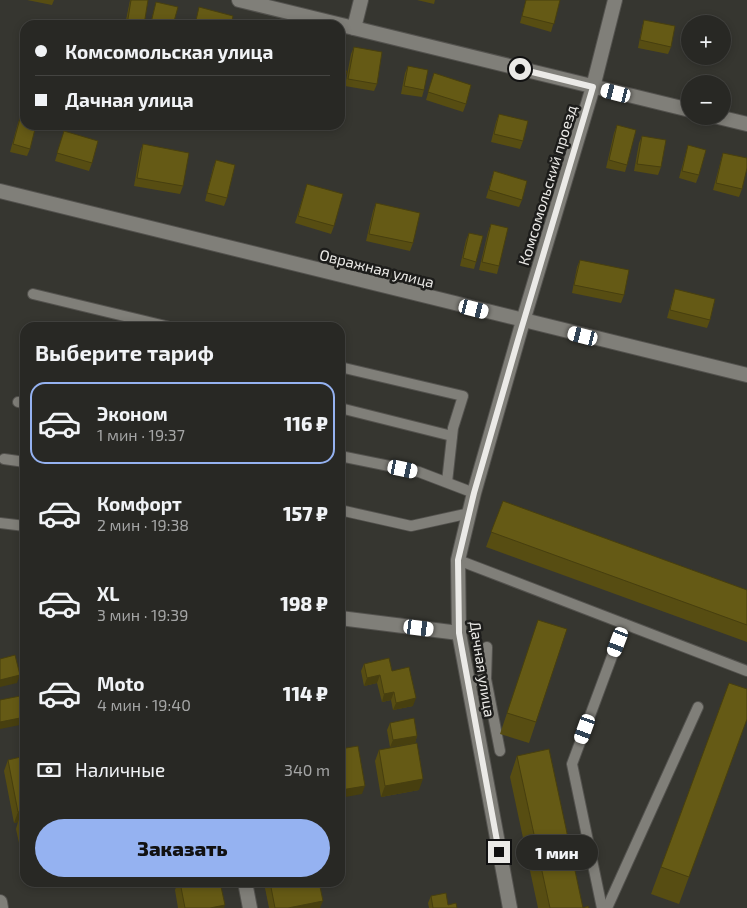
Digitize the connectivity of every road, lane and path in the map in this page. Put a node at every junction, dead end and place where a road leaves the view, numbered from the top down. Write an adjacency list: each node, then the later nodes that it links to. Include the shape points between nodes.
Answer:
1 (239, 0): 4 (street)
2 (361, 0): 6 (street)
3 (615, 0): 7 (street, Комсомольский проезд)
4 (321, 20)
5 (345, 26): 6 (street)
6 (354, 28): 7 (street)
7 (593, 87): 8 (street); 13 (street, Комсомольский проезд)
8 (681, 108)
9 (731, 120): 10 (street)
10 (747, 124)
11 (0, 192): 13 (street, Овражная улица)
12 (33, 294): 14 (lane)
13 (523, 321): 16 (street, Овражная улица); 23 (street, Дачная улица)
14 (149, 322)
15 (345, 368): 18 (lane, via 463,396)
16 (747, 375)
17 (345, 409): 18 (lane)
18 (452, 436): 22 (lane)
19 (345, 457): 22 (lane, via 419,472)
20 (4, 459): 21 (lane)
21 (20, 461)
22 (447, 482): 23 (lane)
23 (474, 493): 25 (street, Дачная улица)
24 (345, 511): 25 (lane, via 410,526)
25 (470, 513): 28 (street, Дачная улица)
26 (0, 523): 27 (lane)
27 (20, 525)
28 (458, 560): 30 (lane); 31 (street, Дачная улица)
29 (345, 619): 31 (street)
30 (624, 624): 33 (lane); 43 (lane, via 572,764)
31 (459, 633): 35 (street, Дачная улица)
32 (488, 647): 34 (lane)
33 (747, 671)
34 (486, 679): 35 (lane); 37 (lane)
35 (468, 682): 42 (street, Дачная улица)
36 (698, 707): 44 (lane)
37 (500, 751)
38 (246, 887): 41 (street)
39 (0, 902): 40 (street)
40 (1, 908)
41 (250, 908)
42 (510, 908)
43 (602, 908)
44 (607, 908)

